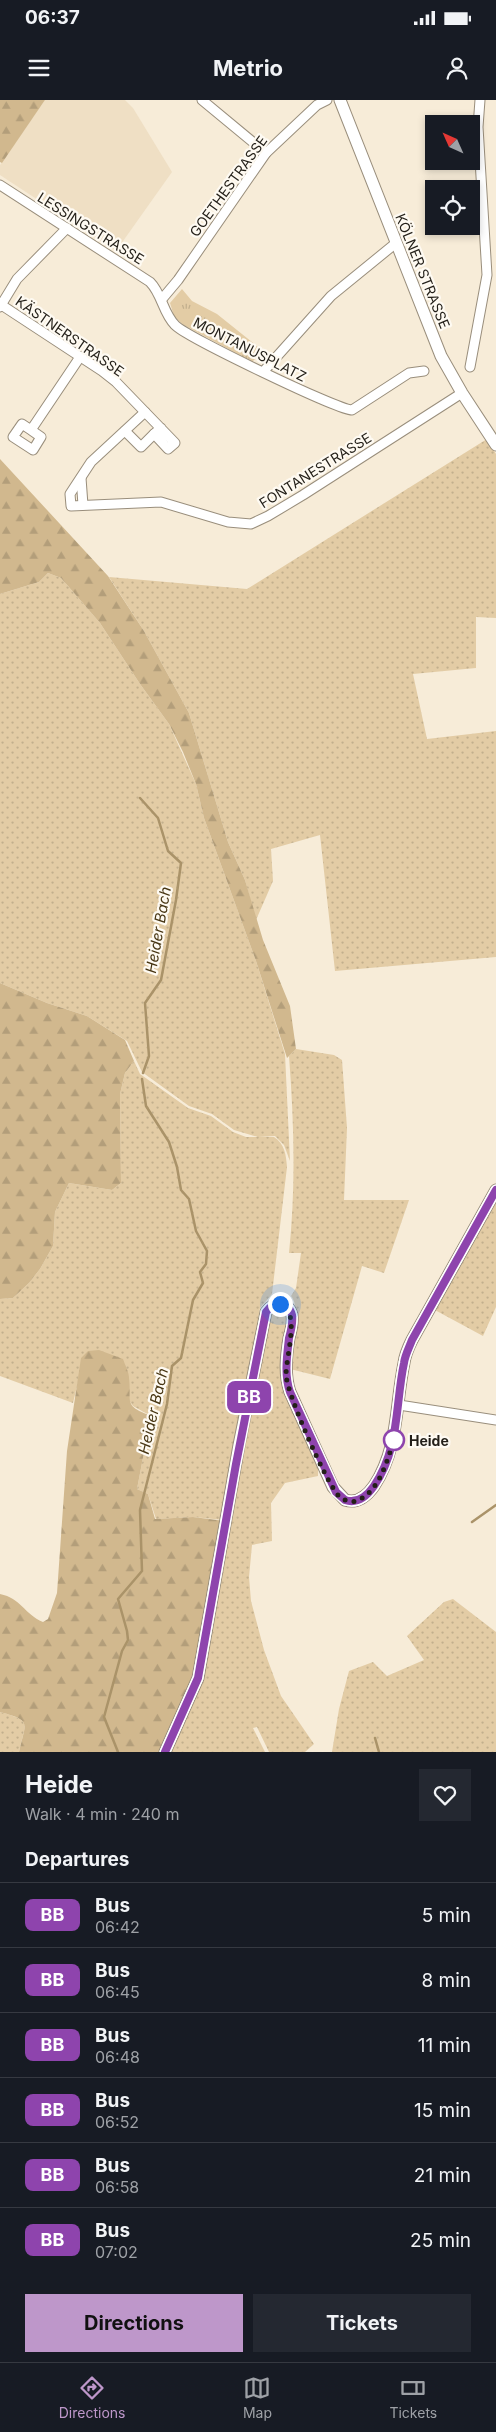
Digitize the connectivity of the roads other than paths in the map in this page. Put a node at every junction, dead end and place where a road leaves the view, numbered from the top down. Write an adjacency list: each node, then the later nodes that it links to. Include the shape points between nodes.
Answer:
1 (202, 100): 5 (street)
2 (327, 100): 5 (street, GOETHESTRASSE, via 317,105)
3 (340, 100): 8 (main road, KÖLNER STRASSE)
4 (480, 100): 12 (street, via 478,127 487,275)
5 (266, 152): 9 (street, GOETHESTRASSE)
6 (0, 185): 7 (street, LESSINGSTRASSE)
7 (67, 228): 9 (street, LESSINGSTRASSE, via 145,278); 10 (street, via 17,279)
8 (396, 243): 14 (street, via 331,296); 15 (main road, KÖLNER STRASSE, via 435,342)
9 (162, 299): 14 (street, MONTANUSPLATZ, via 175,326)
10 (0, 305): 11 (street, KÄSTNERSTRASSE)
11 (80, 357): 16 (street, KÄSTNERSTRASSE, via 116,382); 17 (street)
12 (470, 367)
13 (424, 371): 14 (street, MONTANUSPLATZ, via 409,373 352,410 340,408)
14 (263, 372)
15 (462, 393): 18 (street, FONTANESTRASSE, via 252,524 228,522 161,502 71,506 70,494 91,462); 19 (main road, KÖLNER STRASSE)
16 (145, 412): 18 (street); 18 (street, KÄSTNERSTRASSE, via 157,431 141,447)
17 (31, 430)
18 (125, 431)
19 (496, 445)
20 (496, 1190): 21 (main road, via 412,1340 404,1363)
21 (400, 1405): 22 (street); 23 (main road, via 385,1466 366,1495 352,1502 341,1498 294,1404 286,1376 291,1314 284,1305 276,1304 269,1308 265,1315 198,1678)
22 (496, 1420)
23 (165, 1752)

